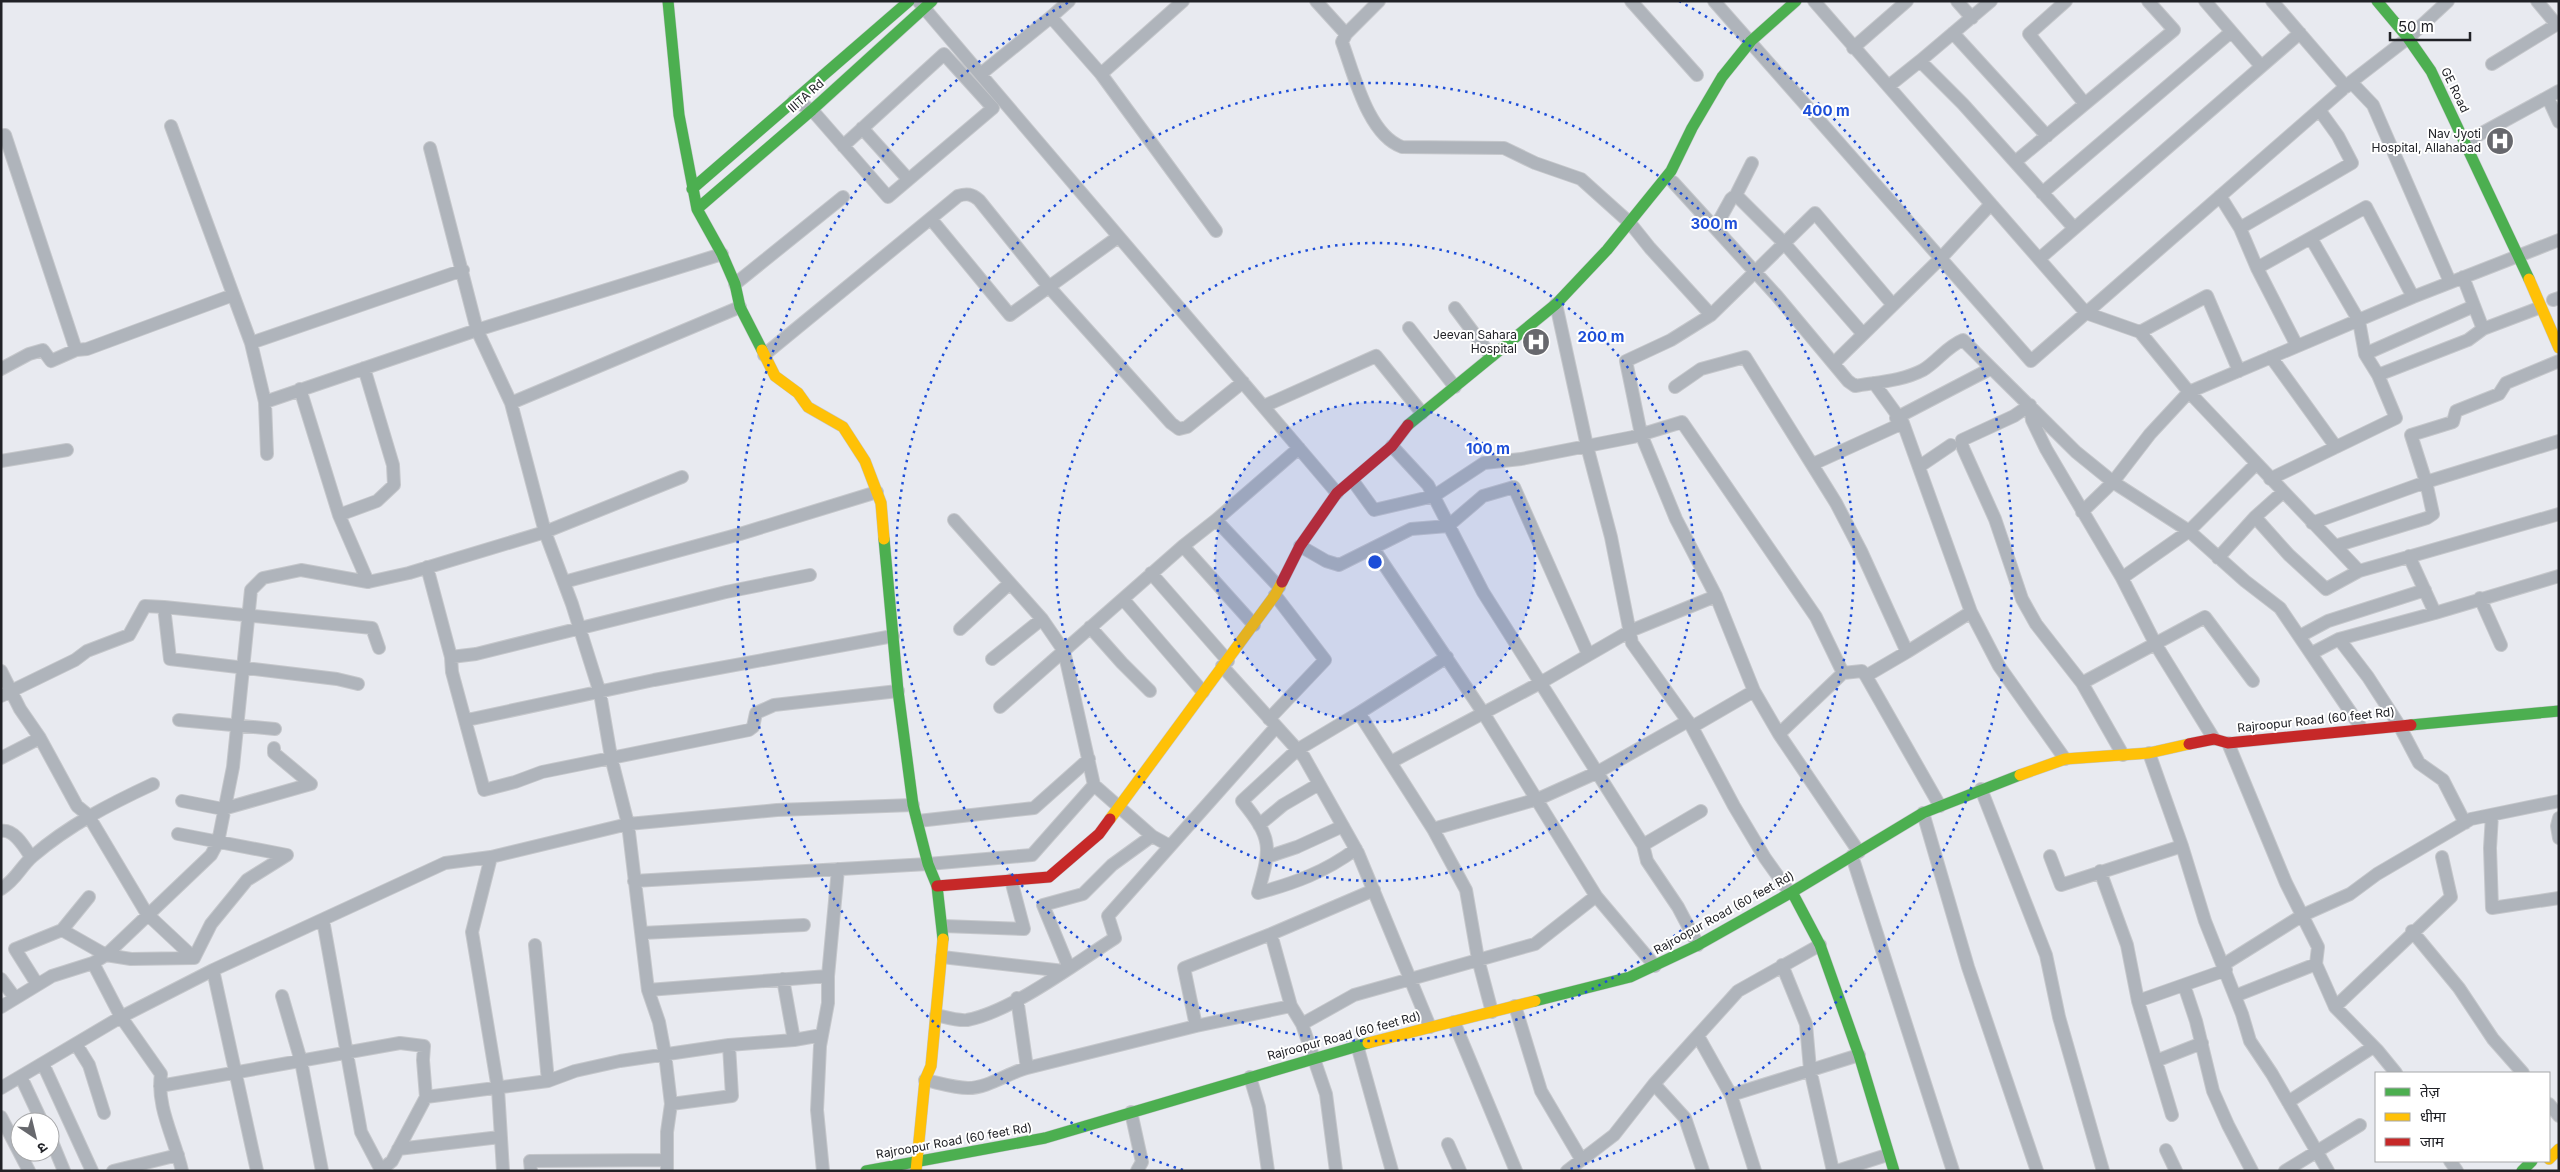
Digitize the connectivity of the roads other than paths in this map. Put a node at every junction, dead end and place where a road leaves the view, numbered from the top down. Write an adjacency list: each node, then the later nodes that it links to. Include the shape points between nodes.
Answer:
1 (668, 1): 59 (street, via 679,115)
2 (908, 1): 43 (street, IIITA Rd)
3 (1069, 1): 23 (street)
4 (1184, 1): 37 (street)
5 (1316, 1): 29 (street)
6 (1379, 1): 29 (street)
7 (1631, 1): 38 (street)
8 (1714, 1): 31 (street)
9 (1796, 1): 31 (street)
10 (1814, 1): 32 (street)
11 (1907, 1): 32 (street)
12 (1957, 1): 24 (street)
13 (1991, 1): 24 (street)
14 (2066, 1): 44 (street, via 2029,34)
15 (2148, 1): 44 (street, via 2174,30)
16 (2205, 1): 26 (street)
17 (2272, 1): 28 (street)
18 (2377, 1): 30 (street, GE Road)
19 (2390, 1): 30 (street, GE Road)
20 (2448, 1): 30 (street)
21 (2537, 1): 25 (street)
22 (925, 3): 36 (street); 45 (street, IIITA Rd)
23 (1051, 17): 36 (street); 37 (street)
24 (1972, 18): 27 (street)
25 (2557, 24): 34 (street)
26 (2232, 32): 35 (street); 60 (street)
27 (1953, 33): 33 (street); 51 (street)
28 (2300, 33): 35 (street); 39 (street)
29 (1346, 34): 67 (street, via 1342,42 1370,118 1393,144 1402,147 1504,148 1581,179)
30 (2412, 34): 39 (street); 52 (street, GE Road, via 2440,66); 77 (street, GE Road)
31 (1750, 41): 67 (street, via 1722,77 1671,171); 78 (street)
32 (1853, 48): 40 (street)
33 (1920, 61): 40 (street); 55 (street)
34 (2492, 64)
35 (2261, 66): 69 (street)
36 (982, 73): 72 (street)
37 (1101, 74): 71 (street)
38 (1697, 75)
39 (2348, 84): 46 (street); 84 (street, via 2373,106)
40 (1890, 85): 64 (street)
41 (2559, 91): 42 (street)
42 (2548, 98): 47 (street); 52 (street)
43 (794, 101): 45 (street); 59 (street, IIITA Rd)
44 (2085, 104): 51 (street)
45 (812, 110): 53 (street); 65 (street, IIITA Rd)
46 (2320, 110): 62 (street); 70 (street, via 2352,163)
47 (2559, 122)
48 (171, 126): 87 (street)
49 (862, 128): 53 (street); 57 (street); 57 (street, via 944,54 993,108)
50 (2, 132): 107 (street)
51 (2047, 136): 55 (street)
52 (2472, 138): 77 (street, GE Road)
53 (843, 146): 57 (street, via 888,197)
54 (430, 148): 81 (street)
55 (2015, 162): 60 (street)
56 (1752, 163): 61 (street)
57 (908, 179)
58 (1673, 182): 68 (street)
59 (692, 189): 65 (street)
60 (2042, 193): 69 (street)
61 (1736, 195): 68 (street, via 1730,199); 75 (street)
62 (2220, 196): 70 (street); 95 (street)
63 (843, 197): 85 (street)
64 (1991, 204): 78 (street); 79 (street)
65 (697, 209): 76 (street)
66 (931, 219): 86 (street, via 958,196 973,195); 86 (street, via 1010,315); 109 (street)
67 (1630, 224): 89 (street); 96 (street)
68 (1715, 228): 82 (street)
69 (2074, 228): 79 (street)
70 (2240, 228): 80 (street)
71 (1216, 231)
72 (1118, 237): 86 (street); 119 (street)
73 (2312, 240): 80 (street); 88 (street, via 2366,208); 97 (street)
74 (2559, 240): 77 (street)
75 (1784, 243): 82 (street); 90 (street, via 1815,213); 102 (street)
76 (722, 254): 85 (street); 100 (street)
77 (2523, 254): 83 (street); 103 (street); 106 (street)
78 (1941, 258): 90 (street); 95 (street, via 2031,361)
79 (2039, 259): 95 (street)
80 (2257, 268): 105 (street)
81 (463, 270): 100 (street); 104 (street)
82 (1755, 272): 96 (street); 113 (street)
83 (2463, 278): 84 (street); 91 (street)
84 (2450, 282): 88 (street)
85 (734, 284): 92 (street)
86 (1048, 287): 119 (street, via 1171,423 1180,429 1187,427)
87 (233, 295): 104 (street); 107 (street)
88 (2413, 297): 97 (street)
89 (1556, 304): 110 (street); 135 (street)
90 (1893, 304): 102 (street)
91 (2474, 306): 99 (street); 108 (street)
92 (740, 307): 109 (street); 126 (street)
93 (1455, 308): 110 (street)
94 (2536, 309): 99 (street)
95 (2086, 313): 101 (street)
96 (1711, 315): 131 (street, via 1672,340 1626,360)
97 (2359, 321): 105 (street); 108 (street)
98 (1409, 328): 121 (street)
99 (2483, 329): 118 (street, via 2468,340)
100 (477, 330): 114 (street); 126 (street)
101 (2140, 332): 117 (street, via 2208,296); 124 (street)
102 (1863, 334): 113 (street)
103 (2559, 334)
104 (251, 343): 125 (street)
105 (2297, 346): 111 (street)
106 (2559, 348)
107 (76, 350): 115 (street, via 51,361 43,350)
108 (2365, 354): 118 (street)
109 (764, 355): 149 (street, via 775,376 798,393 808,407 844,427 865,461)
110 (1491, 356): 121 (street)
111 (2271, 357): 117 (street); 136 (street)
112 (2559, 361): 148 (street, via 2506,382 2499,394 2456,411 2453,422 2411,434)
113 (1834, 363): 120 (street, via 1855,386)
114 (364, 368): 123 (street); 155 (street, via 393,465 394,485 377,501)
115 (1, 369)
116 (1990, 369): 120 (street, via 1963,340 1950,346 1924,369 1905,378); 128 (street); 130 (street)
117 (2239, 370): 124 (street)
118 (2378, 375): 136 (street, via 2396,418)
119 (1243, 382): 127 (street)
120 (1874, 383): 130 (street)
121 (1455, 387): 129 (street)
122 (1675, 387): 141 (street, via 1701,369 1745,357)
123 (300, 389): 125 (street); 155 (street)
124 (2189, 392): 142 (street); 147 (street, via 2150,434)
125 (265, 402): 139 (street)
126 (511, 403): 162 (street)
127 (1264, 406): 129 (street, via 1376,356); 137 (street)
128 (2030, 406): 147 (street, via 2076,452); 153 (street, via 2037,431); 212 (street, via 1962,440 1963,448 1995,520 2022,599 2036,624)
129 (1422, 413): 134 (street)
130 (1899, 420): 141 (street); 143 (street)
131 (1641, 434): 135 (street); 180 (street, via 1676,519); 209 (street, via 1682,422 1816,617)
132 (2559, 441): 148 (street)
133 (1951, 445): 143 (street)
134 (1392, 446): 146 (street); 152 (street)
135 (1587, 446): 152 (street, via 1484,463); 192 (street, via 1611,536)
136 (2336, 447): 145 (street)
137 (1299, 448): 151 (street); 158 (street)
138 (67, 450): 140 (street)
139 (267, 454)
140 (1, 462)
141 (1812, 464): 200 (street, via 1861,551)
142 (2256, 464): 145 (street); 161 (street)
143 (1920, 466): 184 (street)
144 (682, 477): 162 (street)
145 (2270, 480): 150 (street)
146 (1353, 481): 151 (street); 152 (street, via 1374,510)
147 (2113, 482): 153 (street); 161 (street)
148 (2426, 482): 159 (street); 165 (street, via 2433,514)
149 (877, 492): 176 (street, via 740,534); 193 (street, via 881,503)
150 (2283, 492): 156 (street); 159 (street)
151 (1338, 493): 164 (street)
152 (1434, 496): 160 (street)
153 (2082, 512): 174 (street)
154 (2559, 514): 167 (street)
155 (339, 515): 175 (street)
156 (2255, 517): 168 (street); 170 (street, via 2326,589)
157 (954, 520): 177 (street)
158 (1216, 520): 163 (street); 179 (street)
159 (2312, 523): 165 (street)
160 (1448, 526): 166 (street, via 1410,529); 202 (street, via 1483,496 1514,487); 214 (street, via 1483,592)
161 (2189, 530): 168 (street); 174 (street)
162 (545, 532): 169 (street); 176 (street)
163 (1183, 546): 171 (street); 188 (street)
164 (1300, 546): 166 (street, via 1339,565); 179 (street)
165 (2335, 546): 170 (street)
166 (1372, 548): 204 (street)
167 (2409, 556): 170 (street); 178 (street)
168 (2218, 558): 194 (street, via 2280,608)
169 (427, 567): 175 (street); 203 (street)
170 (2359, 572)
171 (1151, 573): 181 (street); 206 (street)
172 (810, 575): 190 (street)
173 (2559, 576): 182 (street)
174 (2122, 578): 196 (street)
175 (368, 582): 186 (street, via 301,570 263,578 252,590)
176 (564, 582): 190 (street)
177 (1010, 583): 187 (street); 191 (street)
178 (2425, 590): 185 (street); 194 (street, via 2328,621)
179 (1277, 591): 188 (street); 227 (street, via 1326,660)
180 (1716, 596): 192 (street); 217 (street)
181 (1123, 598): 189 (street); 218 (street)
182 (2480, 598): 185 (street); 197 (street)
183 (164, 607): 186 (street); 207 (street, via 170,659); 219 (street, via 145,606 129,635 87,651)
184 (1971, 612): 200 (street); 244 (street, via 1999,666)
185 (2435, 613): 195 (street)
186 (247, 616): 198 (street, via 372,628); 207 (street)
187 (1042, 619): 199 (street); 205 (street)
188 (1254, 625): 206 (street)
189 (1090, 627): 199 (street); 216 (street)
190 (578, 629): 203 (street); 220 (street)
191 (960, 629)
192 (1630, 631): 202 (street); 228 (street, via 1632,643)
193 (893, 636): 215 (street); 220 (street)
194 (2300, 636): 201 (street)
195 (2339, 639): 201 (street); 229 (street)
196 (2156, 645): 211 (street, via 2206,617); 212 (street); 235 (street)
197 (2500, 645)
198 (379, 648)
199 (1064, 651): 221 (street); 243 (street)
200 (1907, 652): 210 (street)
201 (2312, 653): 232 (street)
202 (1588, 654): 214 (street)
203 (451, 657): 226 (street, via 452,672)
204 (1447, 657): 223 (street); 224 (street)
205 (992, 659)
206 (1225, 664): 218 (street); 227 (street)
207 (242, 668): 213 (street, via 336,678); 230 (street)
208 (1, 671): 219 (street)
209 (1843, 673): 210 (street, via 1862,671); 233 (street)
210 (1866, 676): 256 (street)
211 (2252, 681)
212 (2082, 683): 240 (street)
213 (358, 684)
214 (1540, 684): 224 (street); 246 (street)
215 (898, 691): 241 (street, via 774,705 756,713 753,727 748,730); 254 (street)
216 (1150, 691)
217 (1754, 691): 228 (street); 233 (street)
218 (1203, 692): 255 (street)
219 (6, 693): 234 (street)
220 (600, 693): 226 (street); 241 (street)
221 (1000, 706)
222 (2559, 711): 229 (street, Rajroopur Road (60 feet Rd))
223 (1359, 713): 238 (street); 245 (street)
224 (1484, 714): 245 (street); 251 (street)
225 (179, 720): 230 (street)
226 (467, 720): 241 (street, via 484,790 542,772)
227 (1273, 723): 238 (street); 275 (street)
228 (1690, 724): 246 (street); 292 (street, via 1765,858)
229 (2399, 725): 232 (street, Rajroopur Road (60 feet Rd)); 264 (street, via 2419,763 2444,780)
230 (239, 726): 231 (street); 257 (street)
231 (274, 729)
232 (2362, 729): 236 (street, Rajroopur Road (60 feet Rd))
233 (1779, 734): 278 (street)
234 (40, 738): 242 (street); 260 (street, via 77,806)
235 (2214, 740): 236 (street, Rajroopur Road (60 feet Rd)); 239 (street, Rajroopur Road (60 feet Rd))
236 (2228, 743): 297 (street, via 2286,883)
237 (274, 748): 257 (street, via 274,753 311,784)
238 (1297, 750): 248 (street); 266 (street, via 1242,801)
239 (2149, 752): 240 (street, Rajroopur Road (60 feet Rd)); 276 (street)
240 (2122, 756): 244 (street, Rajroopur Road (60 feet Rd))
241 (611, 757): 265 (street)
242 (1, 758)
243 (1089, 759): 249 (street); 263 (street, via 1034,808)
244 (2065, 760): 250 (street, Rajroopur Road (60 feet Rd))
245 (1391, 762): 268 (street)
246 (1596, 773): 251 (street); 274 (street)
247 (152, 784): 260 (street)
248 (1319, 784): 266 (street); 267 (street)
249 (1094, 785): 255 (street); 284 (street, via 1032,855)
250 (1981, 789): 256 (street, Rajroopur Road (60 feet Rd)); 419 (street, via 2046,955 2059,1017)
251 (1538, 799): 268 (street); 293 (street)
252 (182, 801): 257 (street)
253 (2559, 801): 261 (street)
254 (913, 804): 263 (street); 265 (street, via 777,810)
255 (1120, 806): 271 (street); 287 (street, via 1099,834 1049,877)
256 (1940, 806): 259 (street, Rajroopur Road (60 feet Rd))
257 (223, 809): 273 (street)
258 (1701, 811): 274 (street)
259 (1923, 813): 278 (street, Rajroopur Road (60 feet Rd)); 418 (street, via 1968,967)
260 (88, 815): 280 (street); 296 (street)
261 (2492, 815): 264 (street); 295 (street, via 2492,908)
262 (2559, 818): 272 (street)
263 (918, 821): 284 (street)
264 (2465, 823): 297 (street, via 2377,874 2350,894)
265 (628, 824): 283 (street); 288 (street)
266 (1259, 825): 281 (street, via 1268,840)
267 (1343, 826): 277 (street); 281 (street)
268 (1433, 829): 311 (street, via 1466,890)
269 (1, 831): 280 (street, via 7,830 14,835)
270 (178, 834): 273 (street)
271 (1152, 836): 275 (street); 317 (street, via 1112,865 1083,894 1044,905)
272 (2559, 838)
273 (218, 842): 296 (street, via 211,856); 310 (street, via 287,856 247,880 210,924)
274 (1643, 845): 306 (street, via 1648,861)
275 (1170, 846): 317 (street, via 1108,916 1115,938)
276 (2182, 846): 286 (street); 316 (street, via 2205,921)
277 (1356, 849): 281 (street, via 1339,862 1298,883 1258,893); 291 (street)
278 (1856, 854): 292 (street, Rajroopur Road (60 feet Rd)); 417 (street)
279 (2050, 856): 286 (street, via 2061,885)
280 (31, 857): 290 (street, via 13,882)
281 (1267, 857)
282 (2442, 857): 302 (street, via 2451,897)
283 (491, 858): 298 (street, via 445,863); 369 (street, via 472,932)
284 (928, 864): 285 (street); 289 (street)
285 (838, 869): 288 (street); 319 (street)
286 (2100, 871): 330 (street, via 2126,945)
287 (1011, 880): 289 (street); 300 (street, via 1024,929)
288 (634, 881): 303 (street)
289 (938, 886): 300 (street)
290 (1, 889)
291 (1374, 890): 304 (street); 320 (street)
292 (1791, 893): 306 (street, Rajroopur Road (60 feet Rd)); 307 (street)
293 (1596, 896): 311 (street, via 1535,944); 315 (street)
294 (89, 897): 301 (street)
295 (2559, 898)
296 (147, 914): 308 (street); 310 (street)
297 (2303, 915): 313 (street, via 2318,946); 316 (street)
298 (323, 920): 318 (street); 350 (street)
299 (804, 925): 303 (street)
300 (943, 926): 309 (street)
301 (62, 930): 308 (street); 323 (street, via 15,949)
302 (2412, 931): 334 (street); 360 (street, via 2458,988 2493,1039)
303 (642, 934): 325 (street)
304 (1271, 934): 331 (street); 340 (street, via 1184,968)
305 (535, 945): 365 (street)
306 (1698, 945): 315 (street, Rajroopur Road (60 feet Rd))
307 (1820, 945): 314 (street); 352 (street)
308 (106, 955): 310 (street, via 131,959); 312 (street)
309 (942, 957): 317 (street); 336 (street)
310 (194, 958)
311 (1478, 959): 320 (street); 335 (street)
312 (93, 963): 323 (street); 337 (street)
313 (2316, 964): 327 (street); 334 (street)
314 (1782, 965): 343 (street, via 1738,990); 358 (street, via 1806,1024)
315 (1655, 966): 332 (street, Rajroopur Road (60 feet Rd), via 1630,976)
316 (2224, 968): 324 (street); 327 (street)
317 (1066, 969): 329 (street)
318 (213, 970): 337 (street); 361 (street)
319 (828, 976): 322 (street); 342 (street, via 828,1003)
320 (1410, 978): 339 (street, via 1354,995); 341 (street)
321 (1, 979): 328 (street)
322 (783, 979): 325 (street); 344 (street)
323 (37, 984): 328 (street)
324 (2184, 985): 330 (street); 346 (street)
325 (648, 990): 351 (street)
326 (282, 996): 355 (street)
327 (2235, 996): 372 (street, via 2250,1041)
328 (15, 998): 333 (street)
329 (1017, 998): 336 (street, via 965,1020); 357 (street)
330 (2138, 1001): 354 (street)
331 (1291, 1006): 339 (street); 340 (street)
332 (1516, 1006): 335 (street, Rajroopur Road (60 feet Rd)); 389 (street, via 1541,1091)
333 (1, 1007)
334 (2335, 1007): 349 (street)
335 (1492, 1012): 338 (street, Rajroopur Road (60 feet Rd))
336 (936, 1015): 364 (street, via 931,1066)
337 (121, 1017): 345 (street); 367 (street, via 161,1074)
338 (1454, 1022): 341 (street, Rajroopur Road (60 feet Rd)); 410 (street)
339 (1302, 1024): 353 (street)
340 (1196, 1026): 357 (street)
341 (1430, 1027): 348 (street, Rajroopur Road (60 feet Rd))
342 (822, 1035): 344 (street); 403 (street, via 817,1110)
343 (1698, 1036): 366 (street); 370 (street)
344 (794, 1040): 347 (street)
345 (76, 1044): 356 (street); 377 (street, via 89,1065)
346 (2202, 1044): 354 (street); 421 (street, via 2213,1091)
347 (729, 1045): 351 (street); 373 (street, via 732,1096)
348 (1358, 1045): 353 (street, Rajroopur Road (60 feet Rd)); 408 (street)
349 (2373, 1047): 359 (street); 372 (street)
350 (347, 1053): 355 (street); 371 (street, via 400,1043 424,1046 422,1060); 394 (street, via 361,1132)
351 (665, 1054): 365 (street, via 584,1069); 373 (street)
352 (1859, 1055): 358 (street); 388 (street)
353 (1313, 1058): 362 (street, Rajroopur Road (60 feet Rd)); 407 (street, via 1326,1094)
354 (2156, 1060): 378 (street)
355 (301, 1062): 361 (street); 400 (street)
356 (43, 1064): 363 (street); 396 (street)
357 (1027, 1068): 364 (street, via 968,1088)
358 (1810, 1070): 370 (street); 414 (street)
359 (2395, 1072)
360 (2522, 1072)
361 (236, 1074): 367 (street); 399 (street)
362 (1250, 1076): 376 (street, Rajroopur Road (60 feet Rd)); 406 (street, via 1259,1106)
363 (20, 1077): 368 (street); 375 (street)
364 (925, 1080): 393 (street)
365 (548, 1081): 369 (street)
366 (1654, 1084): 389 (street, via 1614,1134); 412 (street, via 1685,1118)
367 (160, 1086): 387 (street, via 166,1120)
368 (1, 1088)
369 (498, 1089): 371 (street); 382 (street)
370 (1731, 1095): 413 (street)
371 (426, 1097): 384 (street)
372 (2288, 1102): 386 (street)
373 (671, 1104): 392 (street)
374 (2550, 1105): 379 (street)
375 (37, 1112)
376 (1131, 1112): 393 (street, Rajroopur Road (60 feet Rd), via 1045,1138); 405 (street, via 1142,1162)
377 (104, 1113)
378 (2172, 1115)
379 (2559, 1116)
380 (1, 1118): 395 (street)
381 (2360, 1125): 386 (street)
382 (500, 1137): 384 (street); 401 (street)
383 (1448, 1144): 409 (street)
384 (398, 1149): 394 (street, via 392,1161)
385 (2166, 1150): 420 (street)
386 (2318, 1151): 422 (street); 423 (street)
387 (178, 1155): 397 (street); 398 (street)
388 (1888, 1155): 415 (street); 416 (street)
389 (1581, 1159): 411 (street)
390 (2531, 1162): 424 (street)
391 (2546, 1162): 425 (street)
392 (667, 1165): 402 (street, via 530,1161)
393 (916, 1166): 404 (street, Rajroopur Road (60 feet Rd))
394 (381, 1170)
395 (29, 1171)
396 (92, 1171)
397 (114, 1171)
398 (182, 1171)
399 (257, 1171)
400 (322, 1171)
401 (503, 1171)
402 (531, 1171)
403 (822, 1171)
404 (866, 1171)
405 (1137, 1171)
406 (1268, 1171)
407 (1336, 1171)
408 (1392, 1171)
409 (1460, 1171)
410 (1516, 1171)
411 (1567, 1171)
412 (1703, 1171)
413 (1755, 1171)
414 (1833, 1171)
415 (1837, 1171)
416 (1894, 1171)
417 (1953, 1171)
418 (2037, 1171)
419 (2102, 1171)
420 (2176, 1171)
421 (2252, 1171)
422 (2285, 1171)
423 (2328, 1171)
424 (2522, 1171)
425 (2537, 1171)

